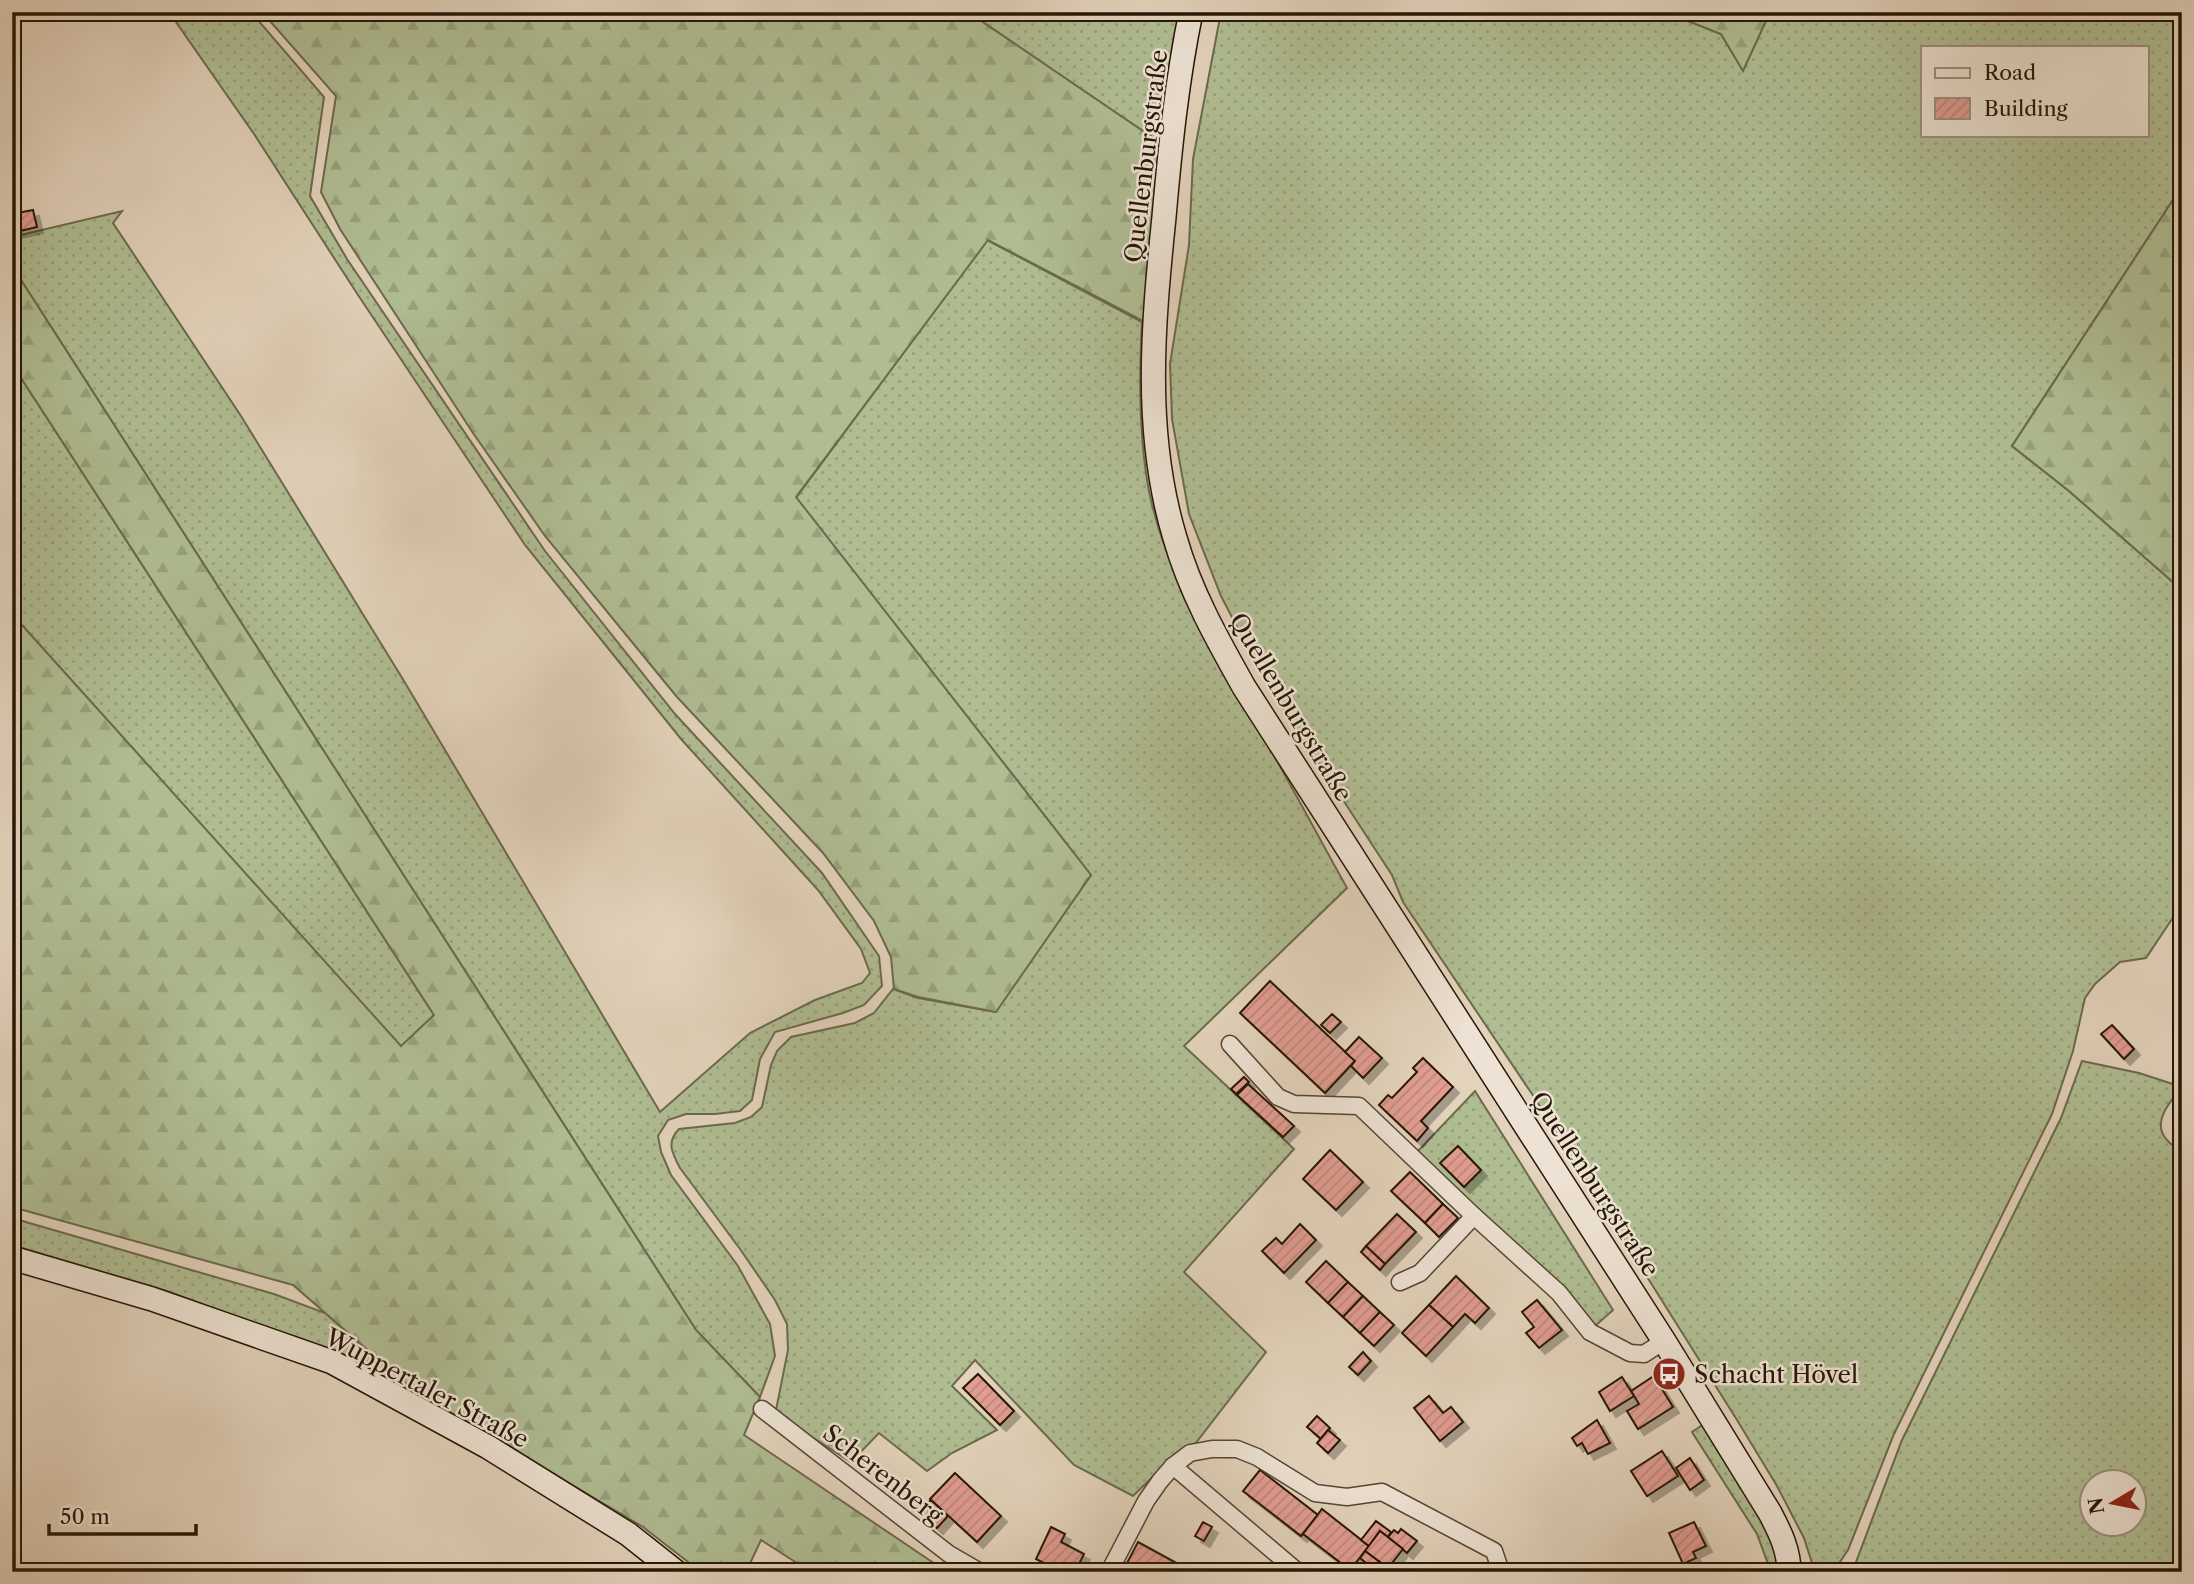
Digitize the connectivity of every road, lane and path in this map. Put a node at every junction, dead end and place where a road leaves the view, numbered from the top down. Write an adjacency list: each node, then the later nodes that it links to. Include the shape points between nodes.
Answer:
1 (1191, 12): 6 (street, Quellenburgstraße, via 1168,167 1154,318 1155,447 1175,538 1194,591 1244,687)
2 (1230, 1044): 3 (street, via 1278,1097 1294,1104 1359,1106)
3 (1474, 1216): 5 (street, via 1420,1273); 6 (street, via 1559,1293 1590,1332 1630,1353 1644,1354)
4 (12, 1258): 9 (street, Wuppertaler Straße, via 152,1299 332,1362 488,1447 628,1534)
5 (1400, 1282)
6 (1664, 1341): 14 (street, Quellenburgstraße, via 1770,1513 1786,1549)
7 (762, 1409): 10 (street, Scherenberg, via 949,1554)
8 (1173, 1466): 11 (street, via 1146,1501); 12 (street); 13 (street, via 1191,1453 1237,1449 1315,1493 1347,1497 1382,1492 1494,1551)
9 (676, 1572)
10 (980, 1572)
11 (1109, 1572)
12 (1298, 1572)
13 (1501, 1572)
14 (1789, 1572)

